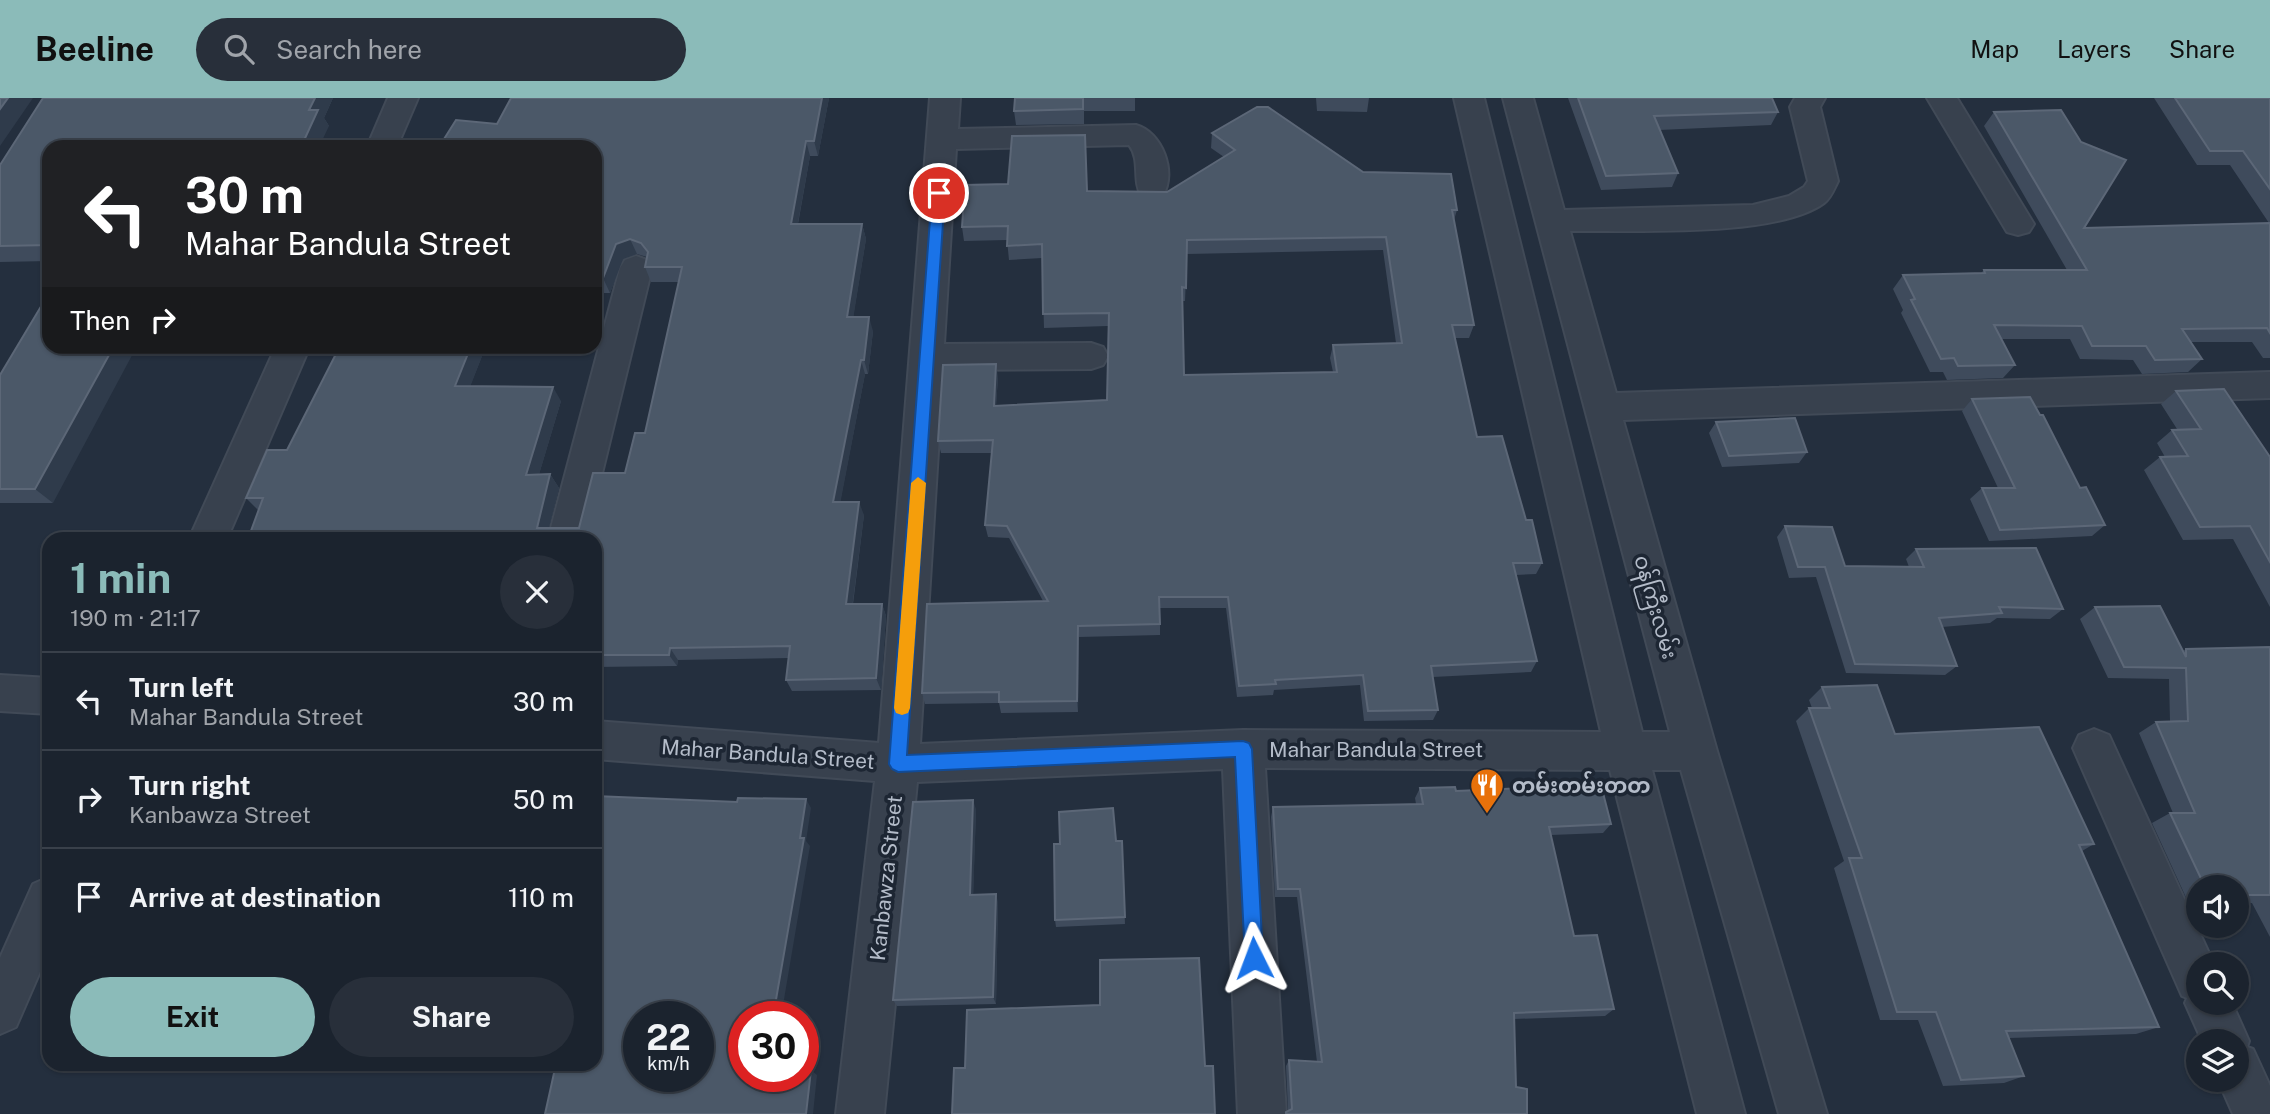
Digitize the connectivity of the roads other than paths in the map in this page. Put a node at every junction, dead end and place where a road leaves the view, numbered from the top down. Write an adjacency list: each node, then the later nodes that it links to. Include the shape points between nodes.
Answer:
1 (403, 98): 8 (street)
2 (945, 98): 7 (street, Kanbawza Street)
3 (1469, 98): 25 (street)
4 (1518, 98): 10 (street, ဝန်ကြီးလမ်း)
5 (1810, 98): 10 (street, via 1805,107 1823,181 1816,194 1799,204 1753,215)
6 (1942, 98): 11 (street)
7 (943, 138): 9 (street, via 1136,135 1148,146); 15 (street, Kanbawza Street)
8 (385, 140)
9 (1152, 188)
10 (1550, 221): 17 (street, ဝန်ကြီးလမ်း)
11 (2018, 224)
12 (636, 268): 19 (street)
13 (289, 354): 18 (street)
14 (1091, 356): 15 (street)
15 (927, 357): 27 (street, Kanbawza Street)
16 (2270, 385): 17 (street)
17 (1601, 407): 26 (street, ဝန်ကြီးလမ်း)
18 (211, 532)
19 (569, 532)
20 (0, 693): 21 (street)
21 (42, 696)
22 (602, 741): 27 (street, Mahar Bandula Street)
23 (2094, 748): 29 (street)
24 (1243, 749): 25 (street, Mahar Bandula Street); 27 (street, Mahar Bandula Street); 33 (street)
25 (1626, 750): 26 (street, Mahar Bandula Street); 34 (street)
26 (1696, 751): 35 (street, ဝန်ကြီးလမ်း)
27 (898, 764): 32 (street, Kanbawza Street)
28 (42, 916): 30 (street)
29 (2186, 953)
30 (0, 1011)
31 (2248, 1092): 36 (street)
32 (860, 1114)
33 (1262, 1114)
34 (1721, 1114)
35 (1803, 1114)
36 (2258, 1114)

